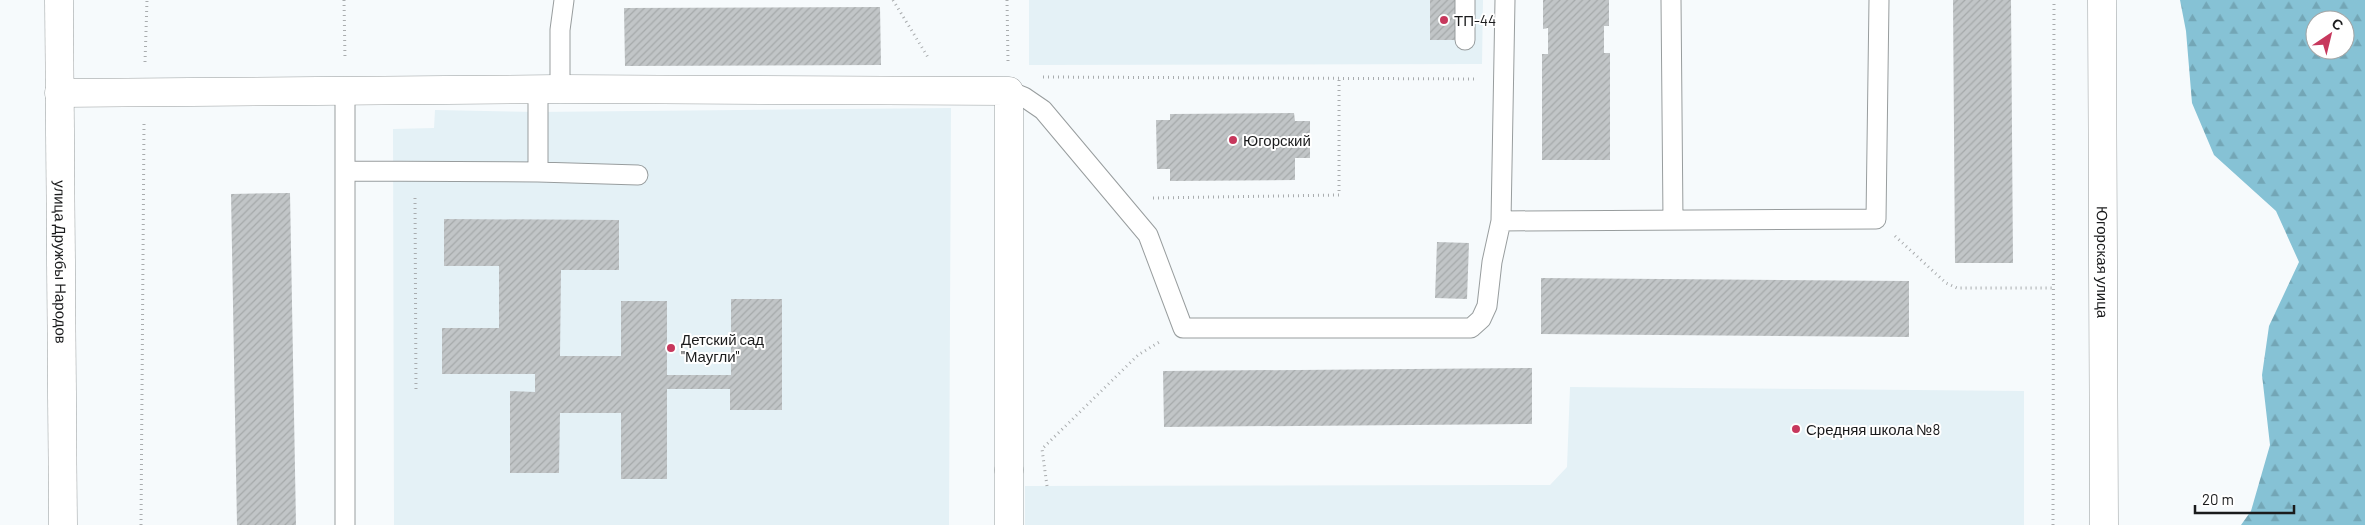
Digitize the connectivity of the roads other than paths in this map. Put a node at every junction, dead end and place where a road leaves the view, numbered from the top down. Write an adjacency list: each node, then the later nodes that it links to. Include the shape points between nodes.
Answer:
1 (59, 0): 12 (street, улица Дружбы Народов)
2 (564, 0): 10 (lane)
3 (1465, 0): 8 (lane)
4 (1505, 0): 17 (lane)
5 (1671, 0): 16 (lane)
6 (1879, 0): 16 (lane, via 1876,219)
7 (2102, 0): 21 (street, Югорская улица)
8 (1465, 40)
9 (1008, 84): 10 (street); 17 (lane, via 1042,110 1148,235 1183,328 1471,328 1481,319 1487,306); 20 (street)
10 (549, 90): 11 (street); 14 (lane)
11 (346, 92): 12 (street); 13 (lane)
12 (59, 94): 18 (street, улица Дружбы Народов)
13 (346, 171): 14 (lane); 19 (lane)
14 (538, 172): 15 (lane)
15 (638, 175)
16 (1672, 220): 17 (lane)
17 (1501, 221)
18 (63, 525)
19 (345, 525)
20 (1009, 525)
21 (2104, 525)

